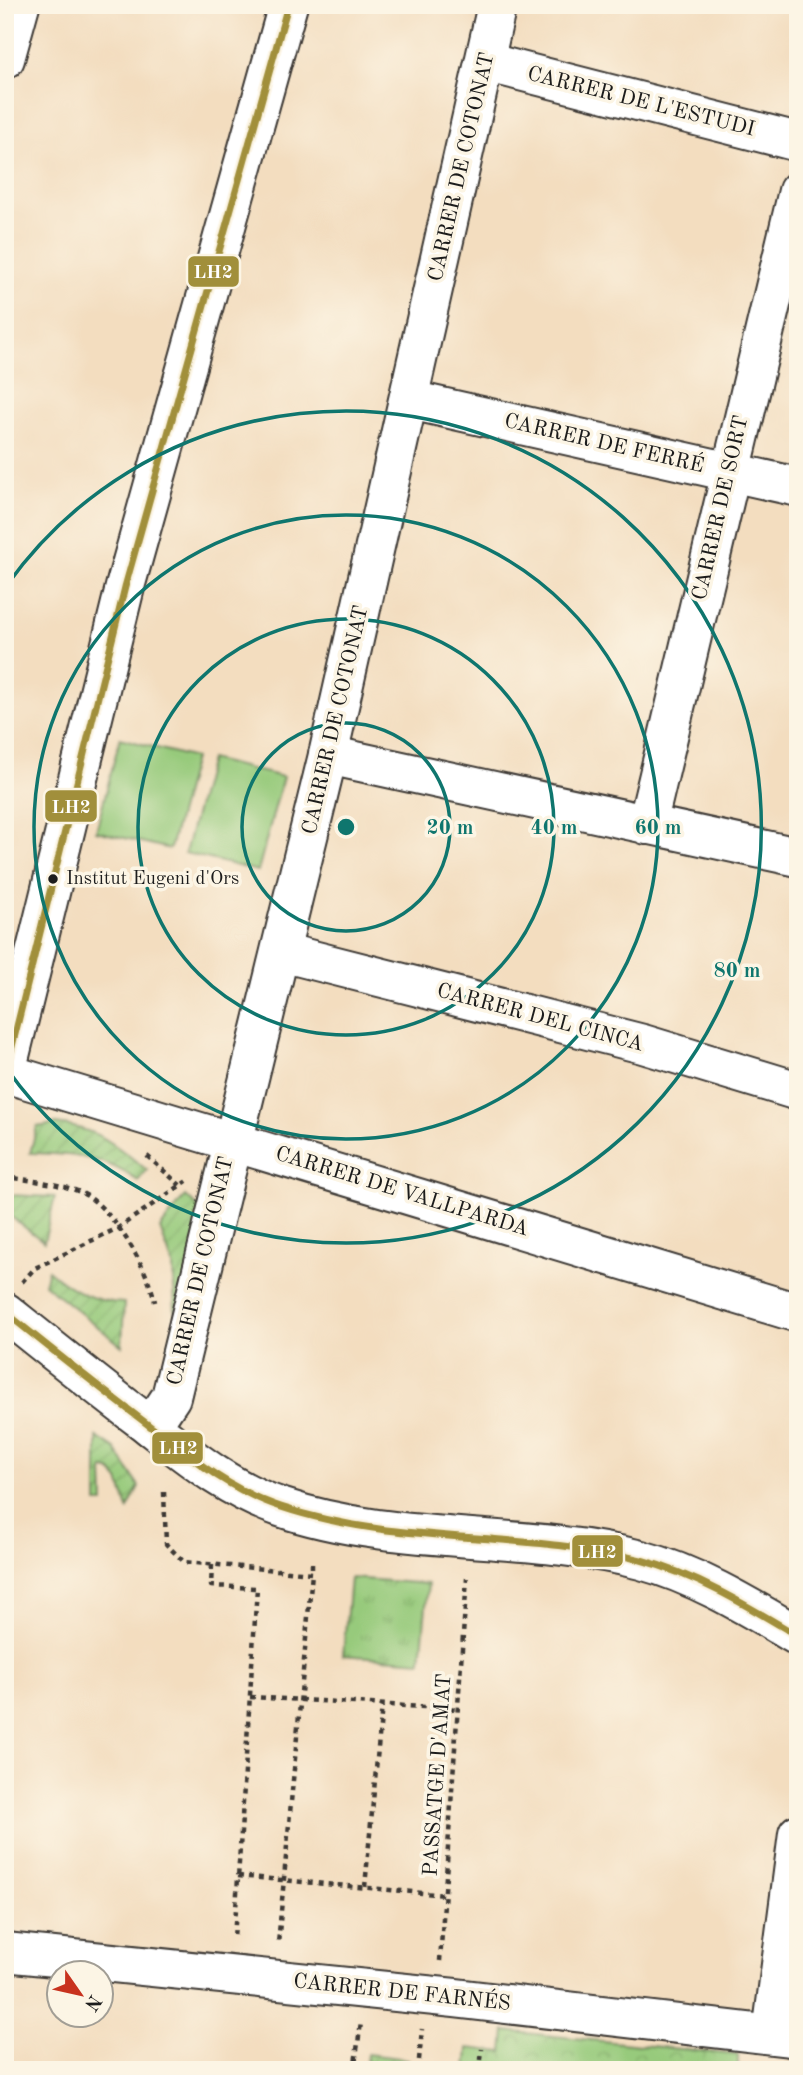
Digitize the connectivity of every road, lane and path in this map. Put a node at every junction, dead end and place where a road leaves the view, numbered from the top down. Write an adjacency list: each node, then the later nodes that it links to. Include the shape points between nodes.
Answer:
1 (20, 5): 4 (street)
2 (288, 5): 15 (street, via 125,587)
3 (497, 5): 5 (street, CARRER DE COTONAT)
4 (5, 59)
5 (485, 62): 6 (street, CARRER DE L'ESTUDI); 8 (street, CARRER DE COTONAT)
6 (798, 142)
7 (798, 191): 9 (street, CARRER DE SORT)
8 (410, 400): 9 (street, CARRER DE FERRÉ); 11 (street, CARRER DE COTONAT)
9 (729, 471): 10 (street, CARRER DE FERRÉ); 12 (street, CARRER DE SORT)
10 (798, 487)
11 (328, 755): 12 (street); 14 (street, CARRER DE COTONAT)
12 (647, 825): 13 (street)
13 (798, 857)
14 (281, 952): 16 (street, CARRER DEL CINCA, via 643,1044); 17 (street, CARRER DE COTONAT)
15 (5, 1074): 17 (street, CARRER DE VALLPARDA)
16 (798, 1091)
17 (233, 1140): 23 (street, CARRER DE VALLPARDA); 24 (street, CARRER DE COTONAT, via 171,1397)
18 (5, 1177): 20 (path, via 80,1192 103,1208)
19 (189, 1180): 20 (path)
20 (118, 1228): 21 (path, via 35,1268); 22 (path, via 148,1280)
21 (12, 1298): 24 (street)
22 (156, 1308)
23 (798, 1313)
24 (151, 1427): 30 (street, via 217,1478 278,1506 369,1529 589,1550 642,1560 684,1575)
25 (164, 1492): 27 (path, via 166,1544 184,1562)
26 (312, 1563): 28 (path)
27 (212, 1564): 28 (path); 31 (path, via 211,1586 257,1588)
28 (312, 1573): 32 (path)
29 (467, 1578): 34 (path, PASSATGE D'AMAT)
30 (798, 1636)
31 (250, 1697): 32 (path); 36 (path)
32 (300, 1700): 33 (path); 37 (path)
33 (382, 1705): 34 (path); 38 (path)
34 (459, 1709): 39 (path, PASSATGE D'AMAT)
35 (798, 1834): 45 (street)
36 (238, 1876): 37 (path); 40 (path)
37 (283, 1880): 38 (path); 41 (path)
38 (365, 1887): 39 (path)
39 (445, 1895): 43 (path, PASSATGE D'AMAT)
40 (233, 1941)
41 (278, 1946)
42 (5, 1952): 45 (street, CARRER DE FARNÉS)
43 (440, 1973)
44 (361, 2020): 47 (path, CARRER DE FARNÉS)
45 (785, 2036)
46 (482, 2049): 48 (path)
47 (354, 2070)
48 (480, 2070)

